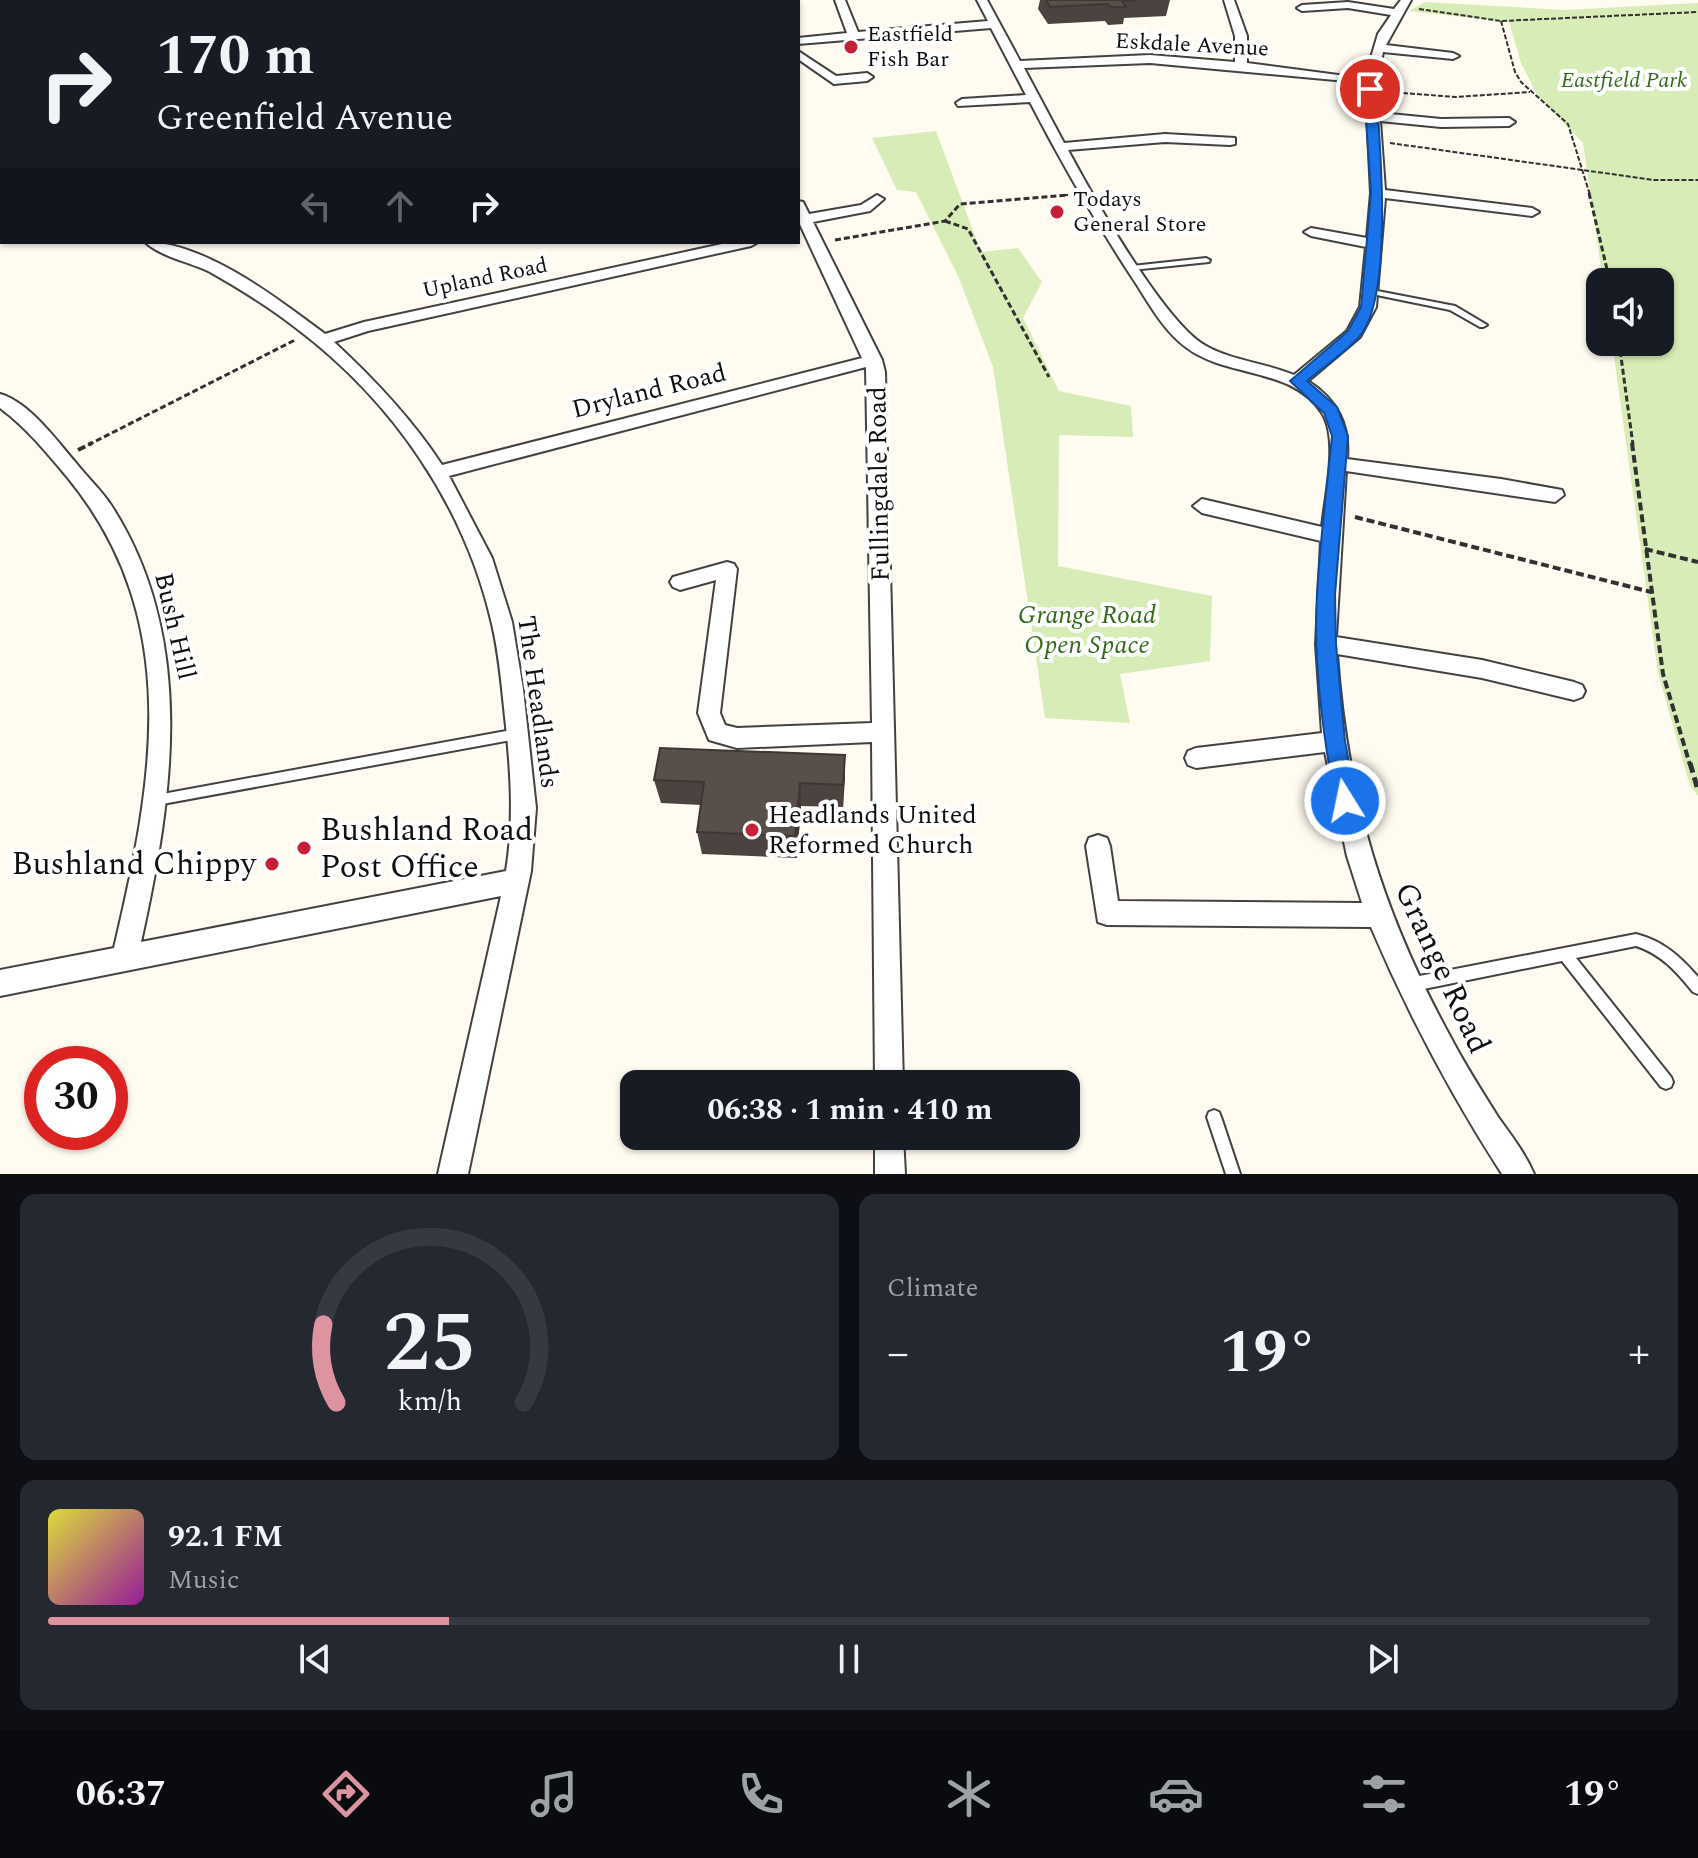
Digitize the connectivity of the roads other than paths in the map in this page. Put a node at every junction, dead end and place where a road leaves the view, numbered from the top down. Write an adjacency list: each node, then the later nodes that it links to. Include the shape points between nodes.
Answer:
1 (840, 0): 7 (street)
2 (982, 0): 6 (street, Grange Road)
3 (1229, 0): 13 (street, via 1241,36)
4 (1401, 7): 5 (street); 10 (street)
5 (1299, 9)
6 (994, 24): 7 (street); 12 (street, Grange Road)
7 (854, 36): 8 (street)
8 (800, 41)
9 (800, 55): 14 (street, via 834,80)
10 (1377, 55): 11 (street); 15 (street)
11 (1453, 56)
12 (1017, 65): 13 (street, Eskdale Avenue, via 1150,59); 16 (street, Grange Road)
13 (1241, 66): 15 (street, Eskdale Avenue, via 1348,78)
14 (867, 77)
15 (1367, 86): 18 (street)
16 (1034, 98): 17 (street); 21 (street, Grange Road)
17 (962, 103)
18 (1373, 116): 19 (street); 22 (street)
19 (1509, 122)
20 (1230, 141): 21 (street, via 1165,138)
21 (1060, 147): 31 (street, Grange Road)
22 (1378, 193): 24 (street); 29 (street)
23 (877, 199): 25 (street, via 865,208)
24 (1532, 212)
25 (805, 226): 35 (street, Fullingdale Road)
26 (1311, 232): 29 (street)
27 (168, 244): 34 (street, The Headlands, via 242,283)
28 (742, 244): 34 (street, Upland Road)
29 (1375, 244): 32 (street)
30 (1206, 260): 31 (lane)
31 (1132, 268): 36 (street, Grange Road, via 1186,340 1215,356)
32 (1370, 291): 33 (lane, via 1452,308); 36 (street, via 1365,317 1354,334)
33 (1483, 325)
34 (318, 336): 39 (street, The Headlands, via 383,400)
35 (874, 360): 39 (street, Dryland Road); 46 (street, Fullingdale Road)
36 (1297, 381): 38 (street, Grange Road, via 1322,400 1338,423)
37 (0, 400): 50 (street, Bush Hill, via 76,472 121,535 146,604 162,679)
38 (1338, 463): 40 (street); 42 (street, Grange Road)
39 (437, 473): 47 (street, The Headlands, via 475,543 502,620)
40 (1555, 495)
41 (1202, 506): 42 (street)
42 (1331, 536): 44 (street, Grange Road)
43 (680, 582): 46 (street, via 727,569 709,713 717,733 737,738)
44 (1326, 644): 45 (street, via 1482,669); 48 (street, Grange Road)
45 (1574, 691)
46 (883, 732): 59 (street, Fullingdale Road)
47 (518, 734): 50 (lane); 52 (street, The Headlands, via 524,817)
48 (1334, 741): 49 (street); 53 (street, Grange Road)
49 (1196, 758)
50 (157, 800): 55 (street, Bush Hill)
51 (1098, 846): 53 (street, via 1107,913)
52 (516, 881): 55 (street); 63 (street, The Headlands)
53 (1377, 915): 57 (street, Grange Road)
54 (1566, 956): 57 (lane); 58 (lane, via 1621,942 1651,943); 60 (lane)
55 (125, 958): 56 (street)
56 (0, 983)
57 (1408, 985): 66 (street, Grange Road)
58 (1698, 987)
59 (889, 1070)
60 (1666, 1082)
61 (1214, 1117): 65 (lane)
62 (889, 1150): 64 (street)
63 (453, 1174)
64 (890, 1174)
65 (1233, 1174)
66 (1519, 1174)

